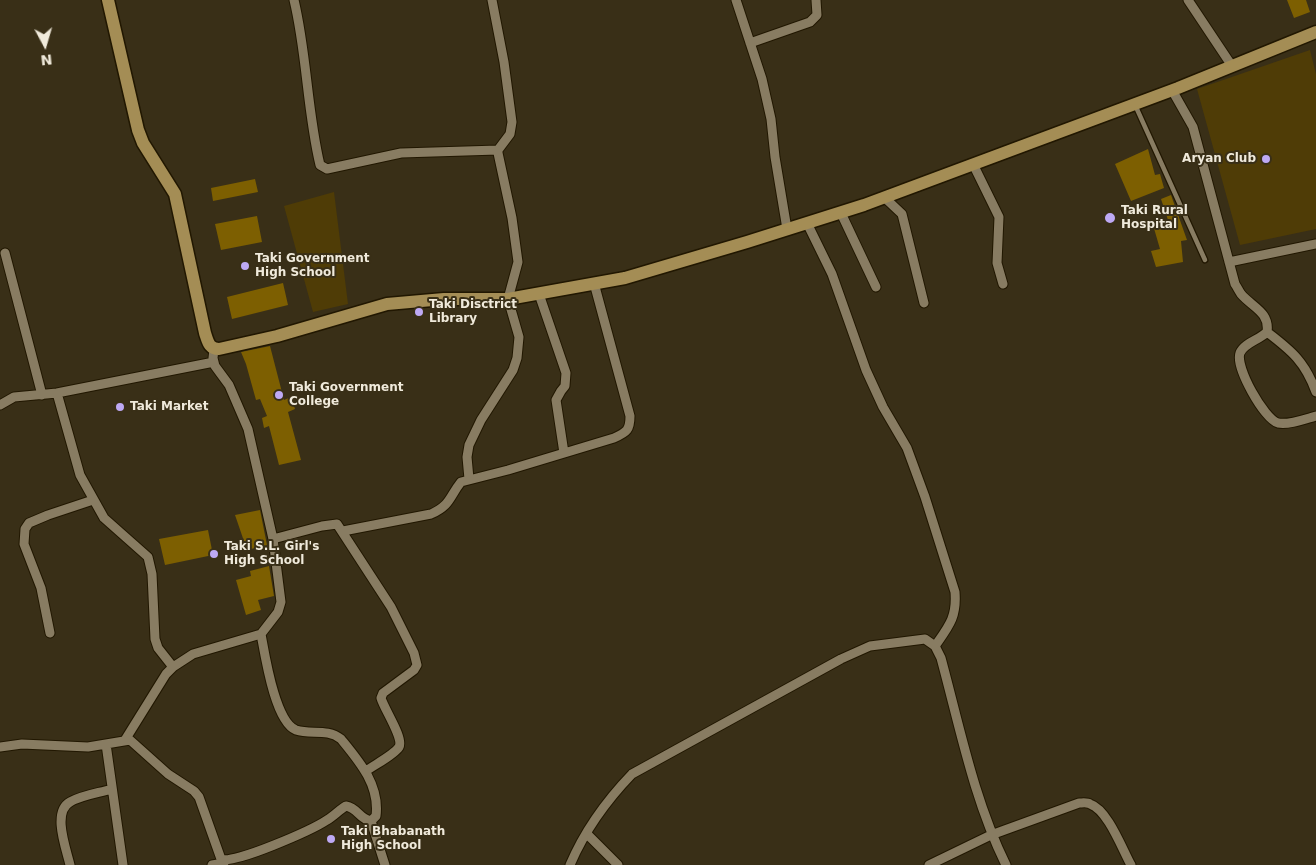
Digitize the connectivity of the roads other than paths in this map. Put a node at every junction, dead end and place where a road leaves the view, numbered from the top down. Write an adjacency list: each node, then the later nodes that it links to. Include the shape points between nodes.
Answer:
1 (108, 0): 29 (street, via 138,130 175,194 205,333)
2 (294, 0): 12 (street, via 320,165 327,169 401,153)
3 (492, 0): 12 (street, via 512,122 510,134)
4 (736, 0): 8 (street)
5 (816, 0): 8 (street, via 817,15 810,22)
6 (1188, 0): 9 (street)
7 (1316, 32): 9 (street)
8 (750, 43): 17 (street, via 771,118)
9 (1232, 66): 10 (street)
10 (1172, 90): 11 (street); 21 (street, via 1193,127)
11 (1134, 104): 13 (street); 20 (lane)
12 (498, 150): 26 (street, via 518,262)
13 (973, 164): 14 (street); 23 (street, via 999,217 997,262)
14 (885, 198): 15 (street); 27 (street, via 902,214)
15 (842, 212): 16 (street); 24 (street)
16 (807, 223): 17 (street); 42 (street, via 832,274 866,370 906,448 956,592 953,620)
17 (787, 229): 22 (street, via 624,278)
18 (1316, 244): 21 (street)
19 (5, 253): 32 (street)
20 (1204, 260)
21 (1229, 262): 28 (street, via 1241,294 1266,318)
22 (594, 283): 25 (street); 35 (street, via 630,425 626,432 614,438)
23 (1002, 284)
24 (876, 287)
25 (539, 294): 26 (street); 35 (street, via 566,373 565,386 556,400)
26 (508, 298): 29 (street, via 387,304 219,350); 36 (street, via 519,337 517,358 469,445)
27 (924, 302)
28 (1267, 332): 30 (street, via 1299,358); 34 (street, via 1240,353 1241,368 1249,388 1271,419 1277,422)
29 (214, 356): 31 (street); 39 (street, via 248,428)
30 (1316, 392)
31 (57, 393): 32 (street); 37 (street, via 80,475)
32 (42, 395): 33 (street, via 14,397)
33 (0, 405)
34 (1316, 416)
35 (564, 453): 36 (street)
36 (469, 479): 38 (street, via 461,482 442,509)
37 (93, 500): 40 (street, via 29,523 25,529 24,544 42,588); 43 (street, via 108,522 148,557 152,574 155,639)
38 (343, 531): 39 (street, via 337,524 332,524); 47 (street, via 391,607 417,665 381,698 400,741 399,746)
39 (273, 540): 41 (street, via 281,602 278,612)
40 (50, 633)
41 (261, 634): 43 (street, via 193,654); 47 (street, via 273,691 290,727 298,731 336,735)
42 (935, 646): 50 (street, via 925,639 900,641 870,646 841,658 632,774 606,804); 51 (street)
43 (173, 667): 44 (street)
44 (125, 740): 45 (street); 52 (street, via 130,740 199,797)
45 (106, 744): 46 (street); 48 (street)
46 (0, 747)
47 (366, 770): 49 (street, via 377,810)
48 (112, 789): 53 (street, via 71,801 64,807 60,815); 54 (street)
49 (371, 820): 52 (street, via 365,820 353,807 346,806 286,844 236,864); 56 (street)
50 (587, 834): 57 (street); 58 (street)
51 (991, 835): 59 (street); 60 (street); 61 (street, via 1079,803 1089,803 1104,815)
52 (224, 863): 55 (street)
53 (70, 865)
54 (123, 865)
55 (212, 865)
56 (385, 865)
57 (570, 865)
58 (618, 865)
59 (929, 865)
60 (1006, 865)
61 (1131, 865)

